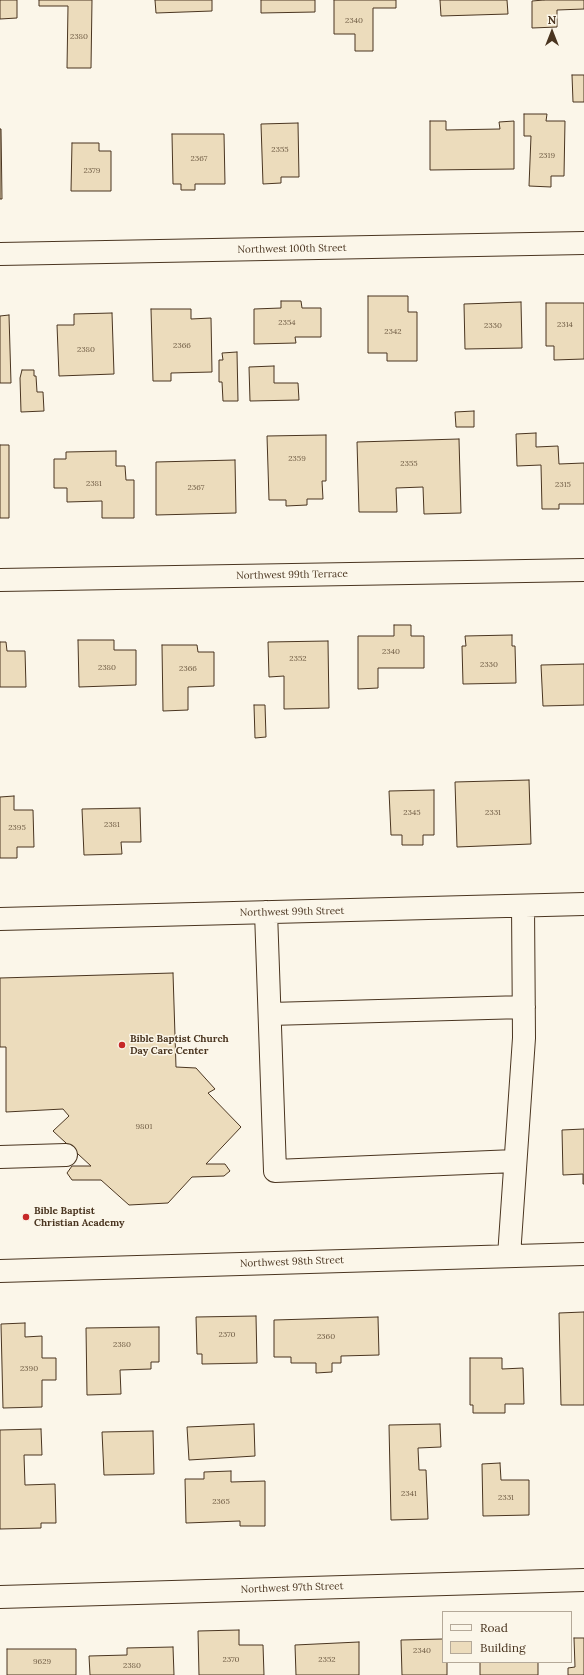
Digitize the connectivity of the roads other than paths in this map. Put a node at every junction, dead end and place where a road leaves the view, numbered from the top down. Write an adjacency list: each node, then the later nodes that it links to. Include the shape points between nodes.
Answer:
1 (584, 243): 2 (street, Northwest 100th Street)
2 (0, 254)
3 (584, 570): 4 (street, Northwest 99th Terrace)
4 (0, 580)
5 (584, 904): 6 (street, Northwest 99th Street)
6 (523, 906): 7 (street, Northwest 99th Street); 9 (street)
7 (266, 912): 8 (street, Northwest 99th Street); 10 (street)
8 (0, 919)
9 (524, 1008): 10 (street); 13 (street)
10 (270, 1014): 13 (street, via 275,1171)
11 (66, 1155): 12 (street)
12 (0, 1157)
13 (515, 1161): 15 (street)
14 (584, 1254): 15 (street, Northwest 98th Street)
15 (508, 1256): 16 (street, Northwest 98th Street)
16 (0, 1271)
17 (584, 1580): 18 (street, Northwest 97th Street)
18 (0, 1597)

